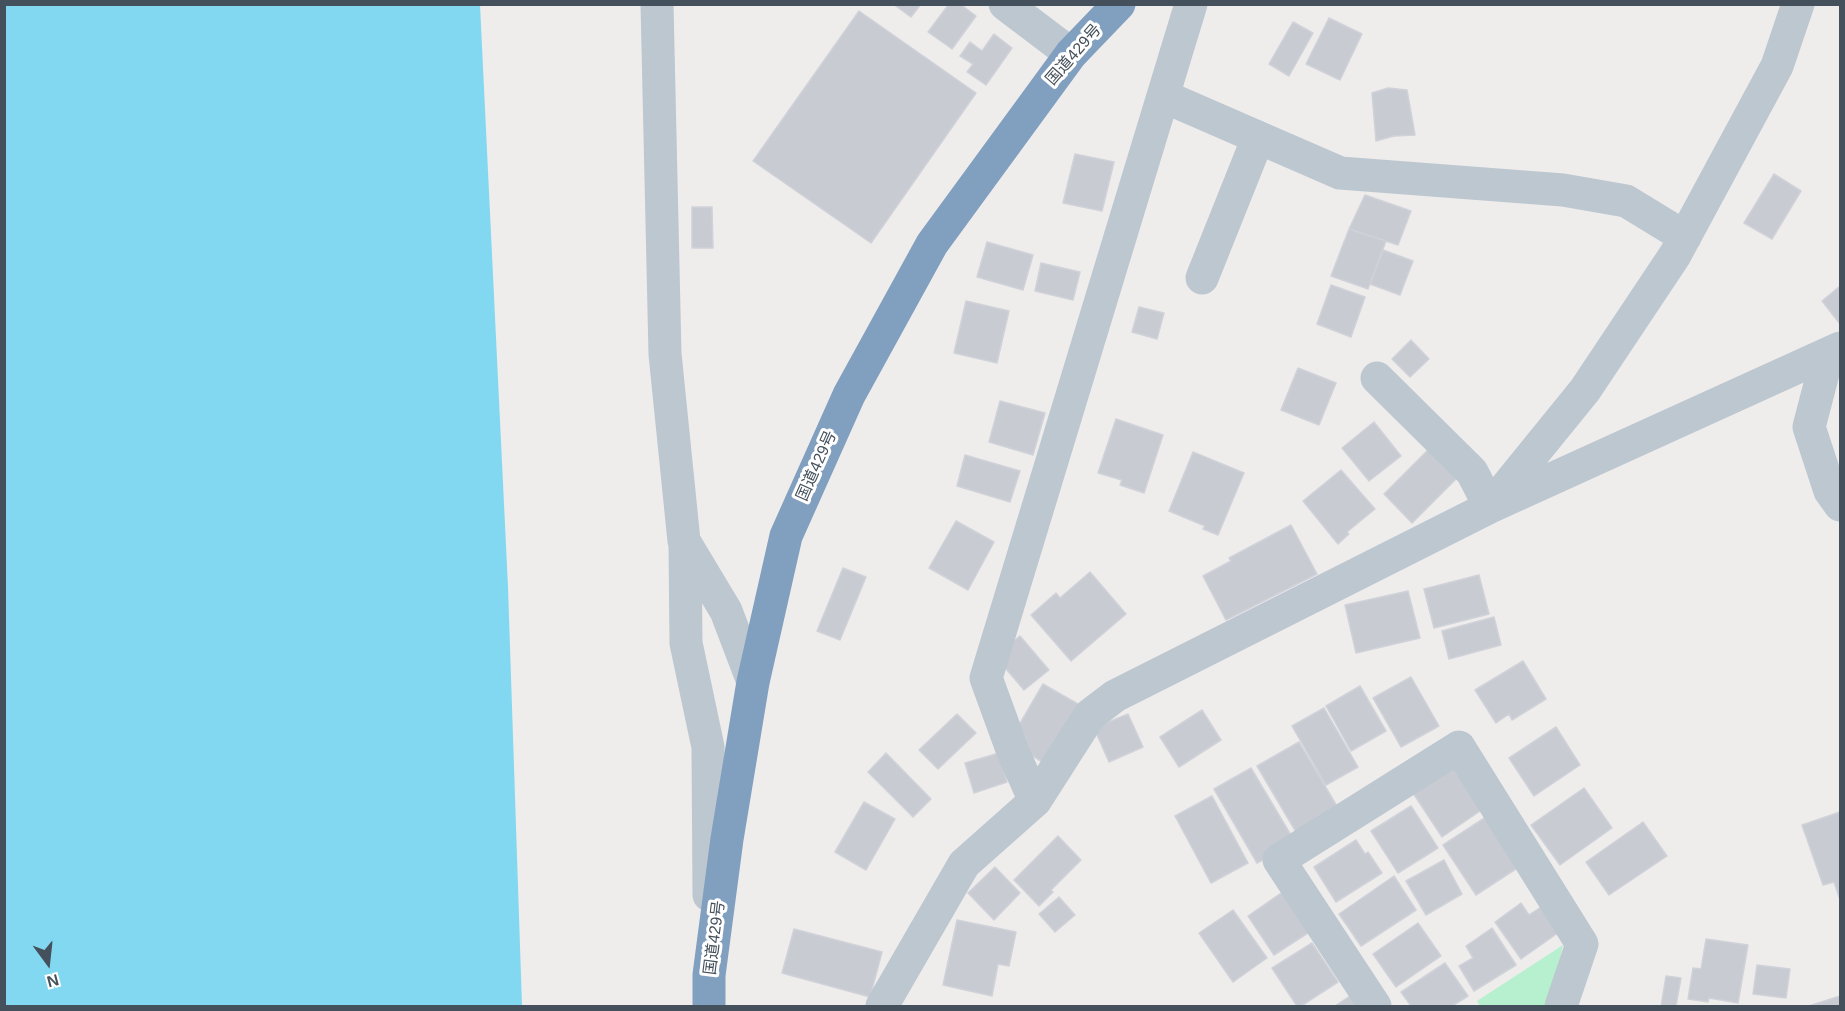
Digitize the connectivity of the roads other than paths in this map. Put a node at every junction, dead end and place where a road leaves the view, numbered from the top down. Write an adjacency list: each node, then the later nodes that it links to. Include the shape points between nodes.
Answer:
1 (657, 4): 15 (street, via 665,354)
2 (1005, 4): 6 (street)
3 (1119, 4): 6 (highway, 国道429号)
4 (1191, 4): 7 (street)
5 (1798, 4): 9 (street, via 1777,66)
6 (1071, 54): 16 (highway, 国道429号, via 932,244 849,395 786,536)
7 (1163, 96): 8 (street); 17 (street, via 986,678)
8 (1258, 138): 9 (street, via 1340,173 1563,190 1626,201); 10 (street)
9 (1685, 237): 14 (street, via 1585,390)
10 (1202, 278)
11 (1834, 351): 13 (street, via 1809,428 1830,491); 14 (street)
12 (1377, 378): 14 (street, via 1472,472)
13 (1840, 505)
14 (1490, 507): 17 (street, via 1115,696 1089,715)
15 (684, 541): 16 (street, via 726,610); 18 (street, via 686,643 708,747)
16 (753, 682): 18 (highway, 国道429号, via 727,839)
17 (1035, 801): 19 (street, via 964,864)
18 (709, 991)
19 (882, 1006)
20 (1375, 1006): 21 (street, via 1280,860 1459,747 1582,945)
21 (1561, 1006)

